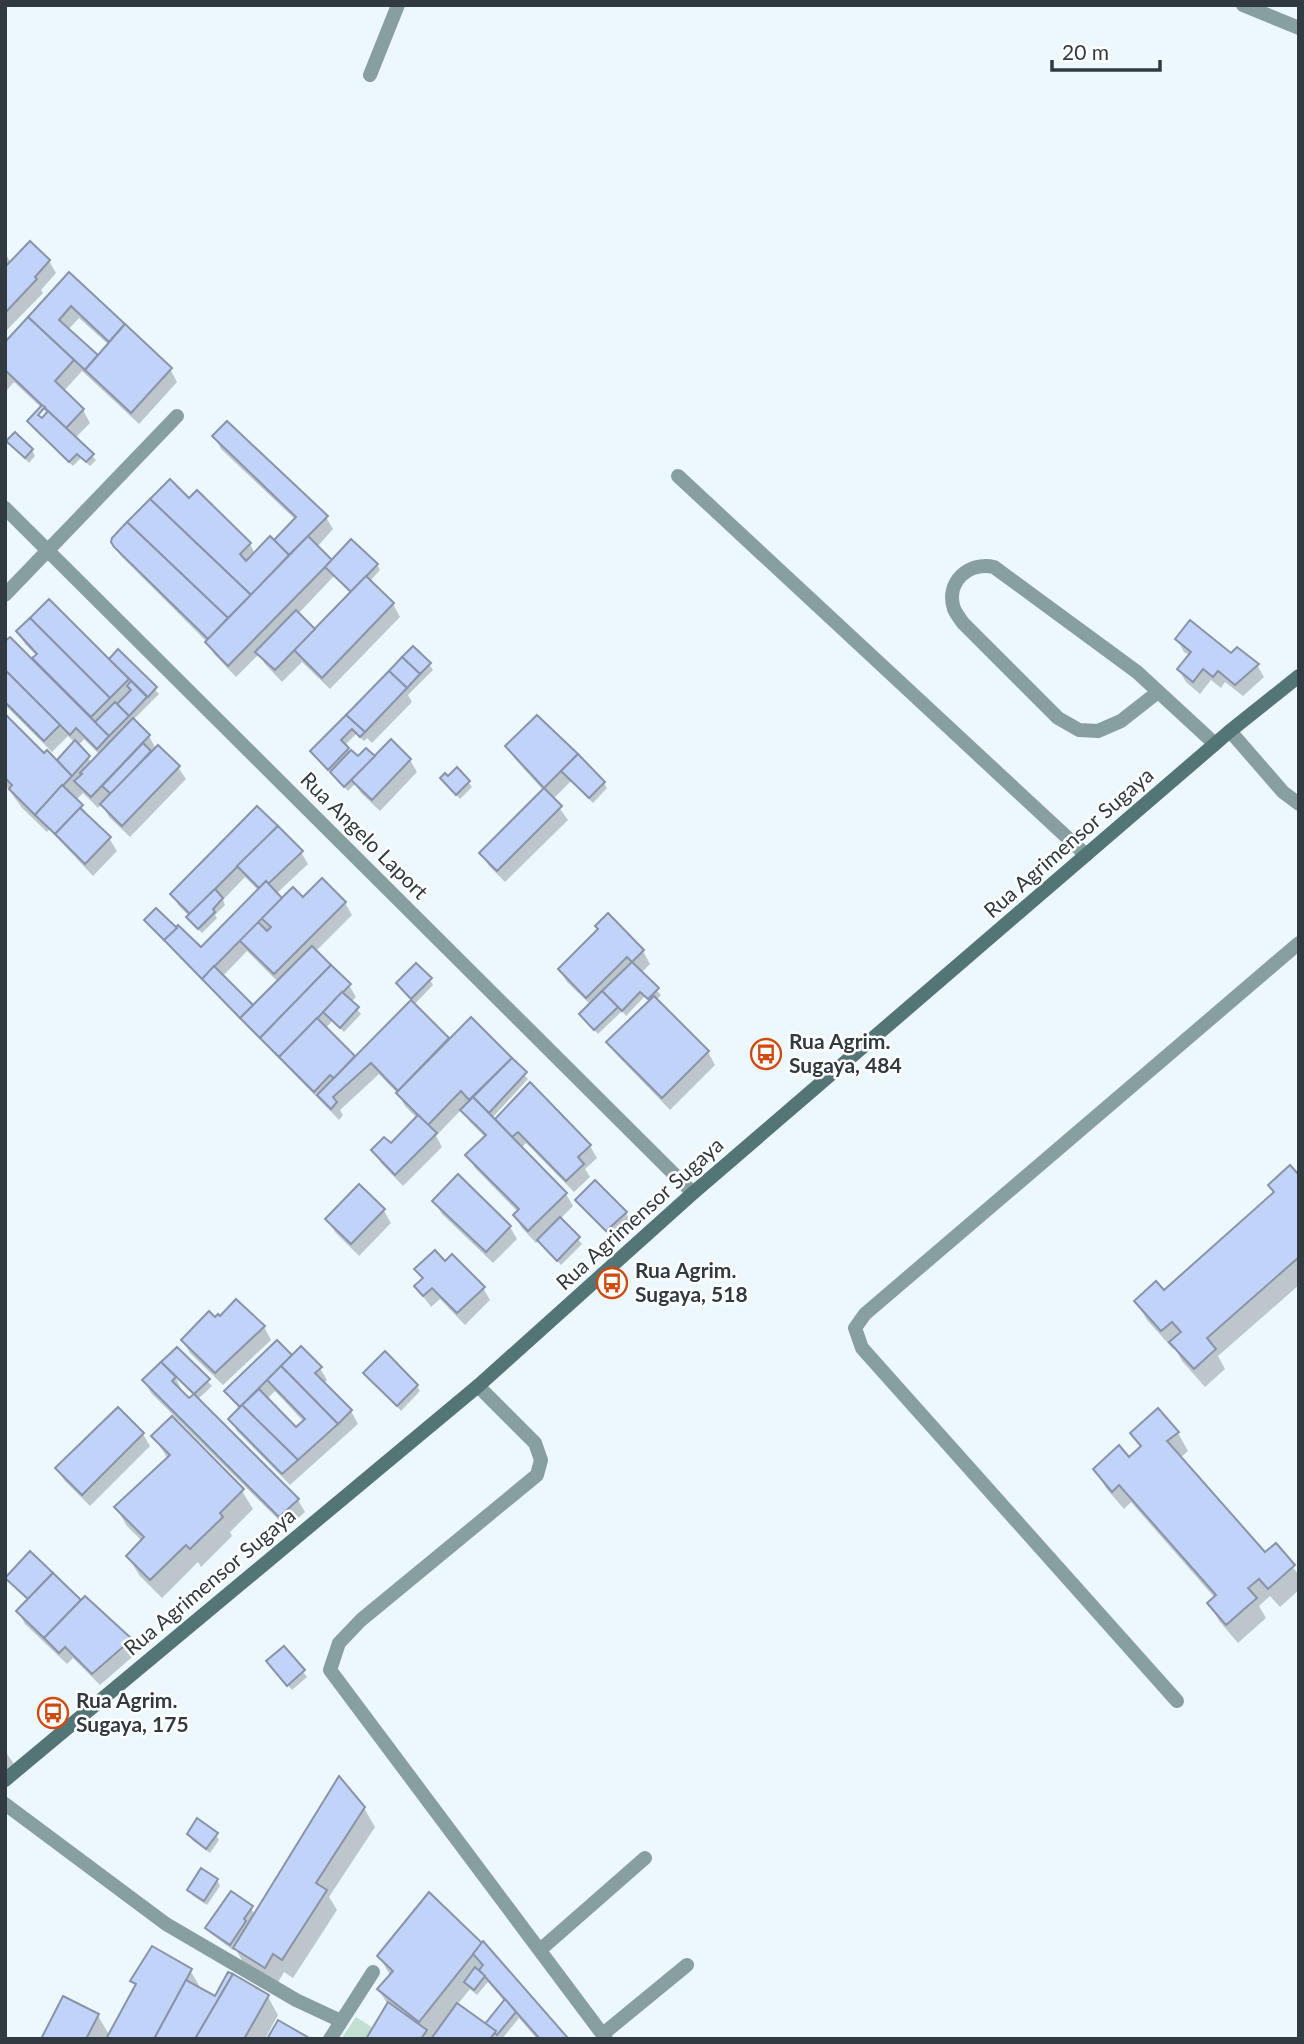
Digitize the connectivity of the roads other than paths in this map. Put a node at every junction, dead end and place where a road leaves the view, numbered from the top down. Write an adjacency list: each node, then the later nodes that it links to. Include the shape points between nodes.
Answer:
1 (398, 5): 4 (street)
2 (1243, 5): 3 (street)
3 (1299, 28)
4 (370, 75)
5 (177, 416): 8 (street)
6 (678, 476): 15 (street)
7 (5, 508): 8 (street, Rua Angelo Laport)
8 (48, 551): 9 (street); 17 (street, Rua Angelo Laport)
9 (5, 596)
10 (1299, 676): 12 (main road, Rua Agrimensor Sugaya)
11 (1158, 691): 11 (street, via 995,567 981,564 963,572 953,589 954,608 963,623 1058,718 1079,730 1098,731 1121,721); 13 (street)
12 (1230, 731): 13 (main road, Rua Agrimensor Sugaya); 14 (street, via 1283,792)
13 (1215, 744): 15 (main road, Rua Agrimensor Sugaya)
14 (1299, 803)
15 (1086, 855): 17 (main road, Rua Agrimensor Sugaya)
16 (1299, 943): 19 (street, via 865,1314 855,1328 862,1348)
17 (693, 1193): 18 (main road, Rua Agrimensor Sugaya)
18 (478, 1386): 20 (main road, Rua Agrimensor Sugaya); 23 (street, via 535,1443 541,1460 537,1475 360,1620 339,1643 330,1670)
19 (1177, 1701)
20 (5, 1780)
21 (5, 1804): 26 (street, via 166,1924)
22 (645, 1858): 23 (street)
23 (540, 1950): 27 (street)
24 (687, 1965): 27 (street)
25 (373, 1972): 26 (street)
26 (341, 2021): 28 (street)
27 (604, 2037)
28 (330, 2039)

